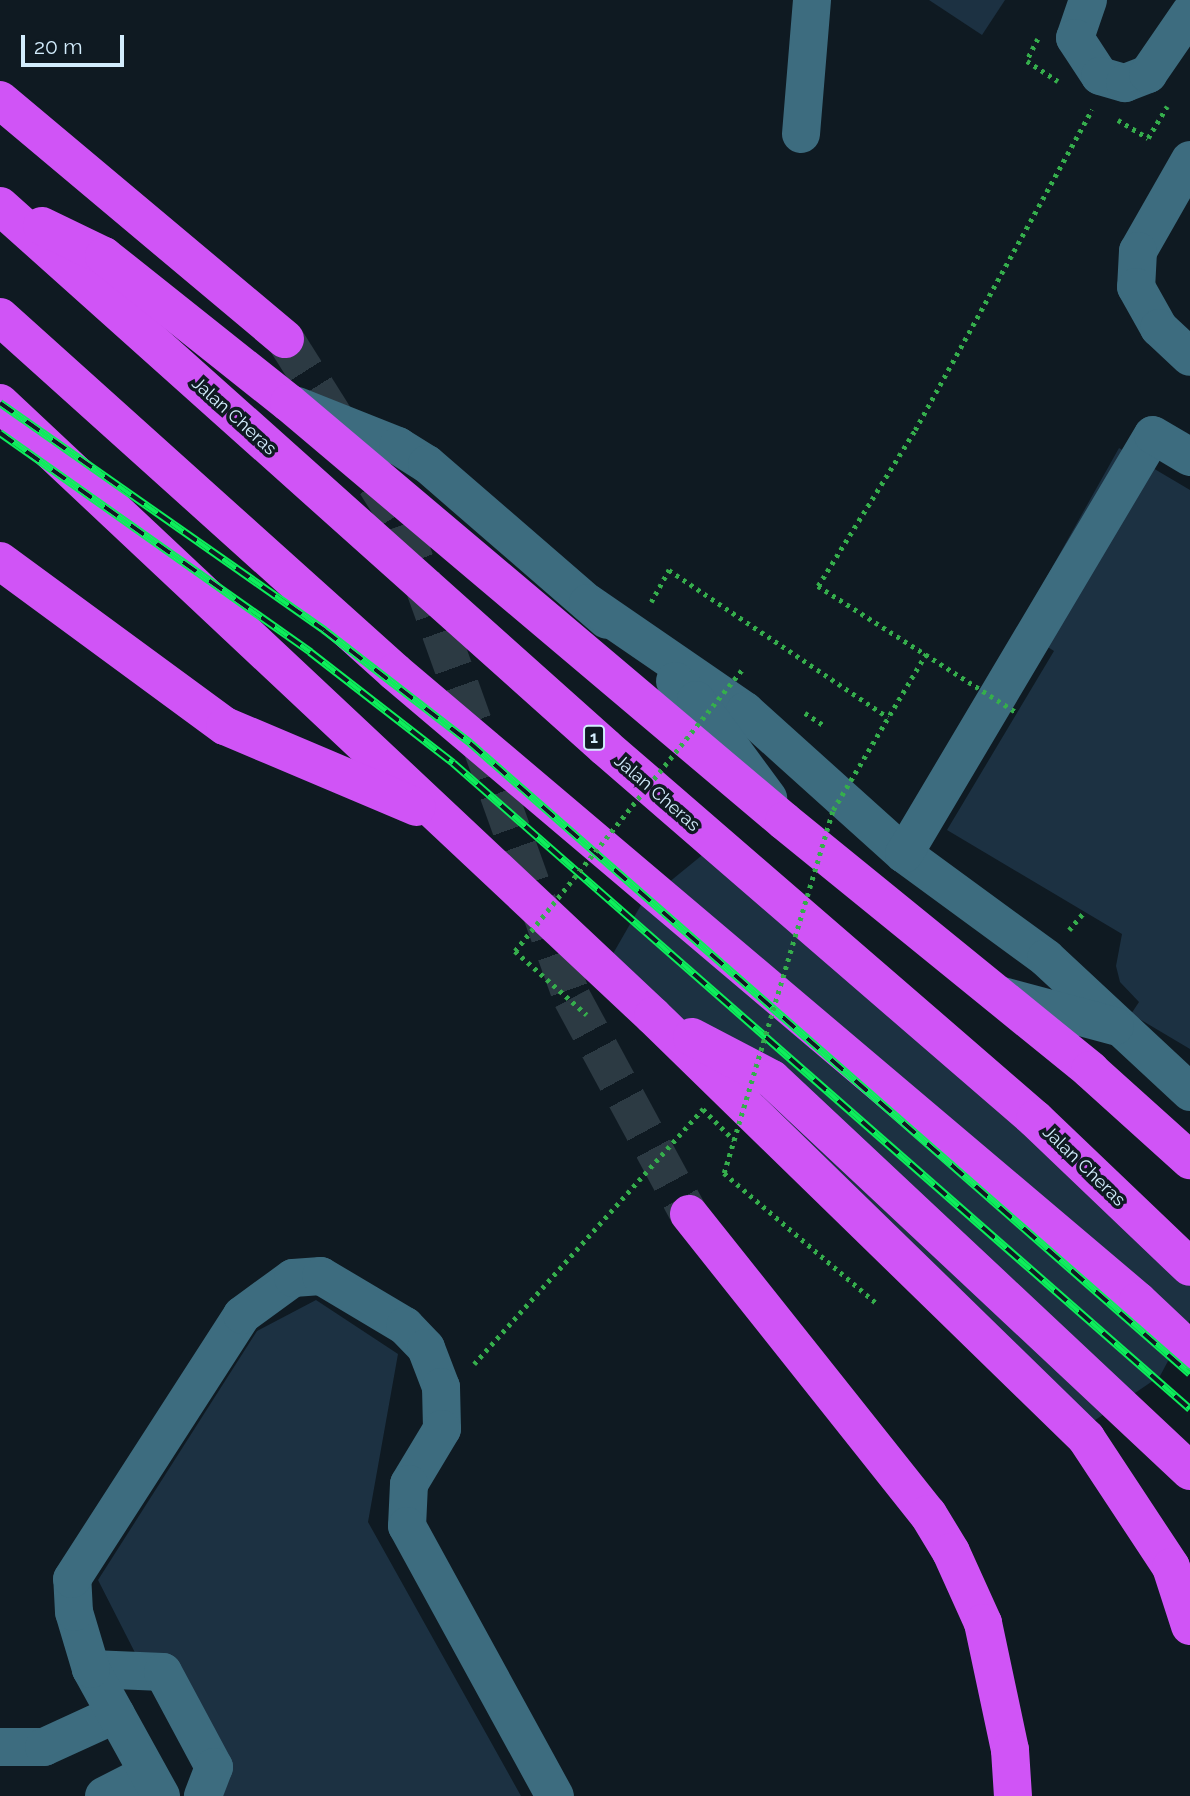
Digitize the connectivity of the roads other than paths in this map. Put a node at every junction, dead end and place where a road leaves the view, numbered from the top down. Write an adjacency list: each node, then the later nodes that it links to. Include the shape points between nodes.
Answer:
1 (812, 0): 5 (street)
2 (1088, 0): 3 (street, via 1074,38 1100,76 1125,83 1148,74)
3 (1190, 13)
4 (0, 100): 9 (highway)
5 (802, 134)
6 (1190, 160): 10 (street, via 1138,251 1136,287 1160,328)
7 (0, 206): 12 (highway, via 104,256); 25 (highway, Jalan Cheras / 1, via 605,747 1035,1119)
8 (0, 317): 26 (highway, via 405,680 1138,1301)
9 (285, 339)
10 (1190, 357)
11 (0, 403): 16 (highway)
12 (289, 403): 15 (street, via 398,446 426,464); 17 (highway)
13 (1190, 457): 18 (street, via 1153,435)
14 (0, 561): 16 (highway, via 225,726)
15 (588, 603): 17 (street, via 696,700); 18 (street, via 745,711)
16 (440, 816): 20 (highway)
17 (784, 821): 19 (highway)
18 (904, 854): 21 (street, via 1046,958)
19 (999, 995): 21 (street); 23 (highway)
20 (653, 1016): 27 (highway, via 772,1079); 28 (highway, via 1086,1438 1171,1567)
21 (1121, 1027): 22 (street)
22 (1190, 1092)
23 (1190, 1160)
24 (689, 1214): 36 (highway, via 928,1514 951,1552 988,1646 1010,1750)
25 (1190, 1267)
26 (1190, 1350)
27 (1190, 1471)
28 (1190, 1626)
29 (92, 1669): 30 (street); 34 (street, via 163,1672 214,1767); 35 (street, via 74,1612 72,1579 242,1315 293,1278 321,1276 405,1326 426,1348 441,1387 442,1429 409,1484 407,1526)
30 (116, 1714): 31 (street, via 44,1747); 32 (street)
31 (0, 1747)
32 (154, 1785): 33 (street)
33 (104, 1796)
34 (203, 1796)
35 (555, 1796)
36 (1013, 1796)

